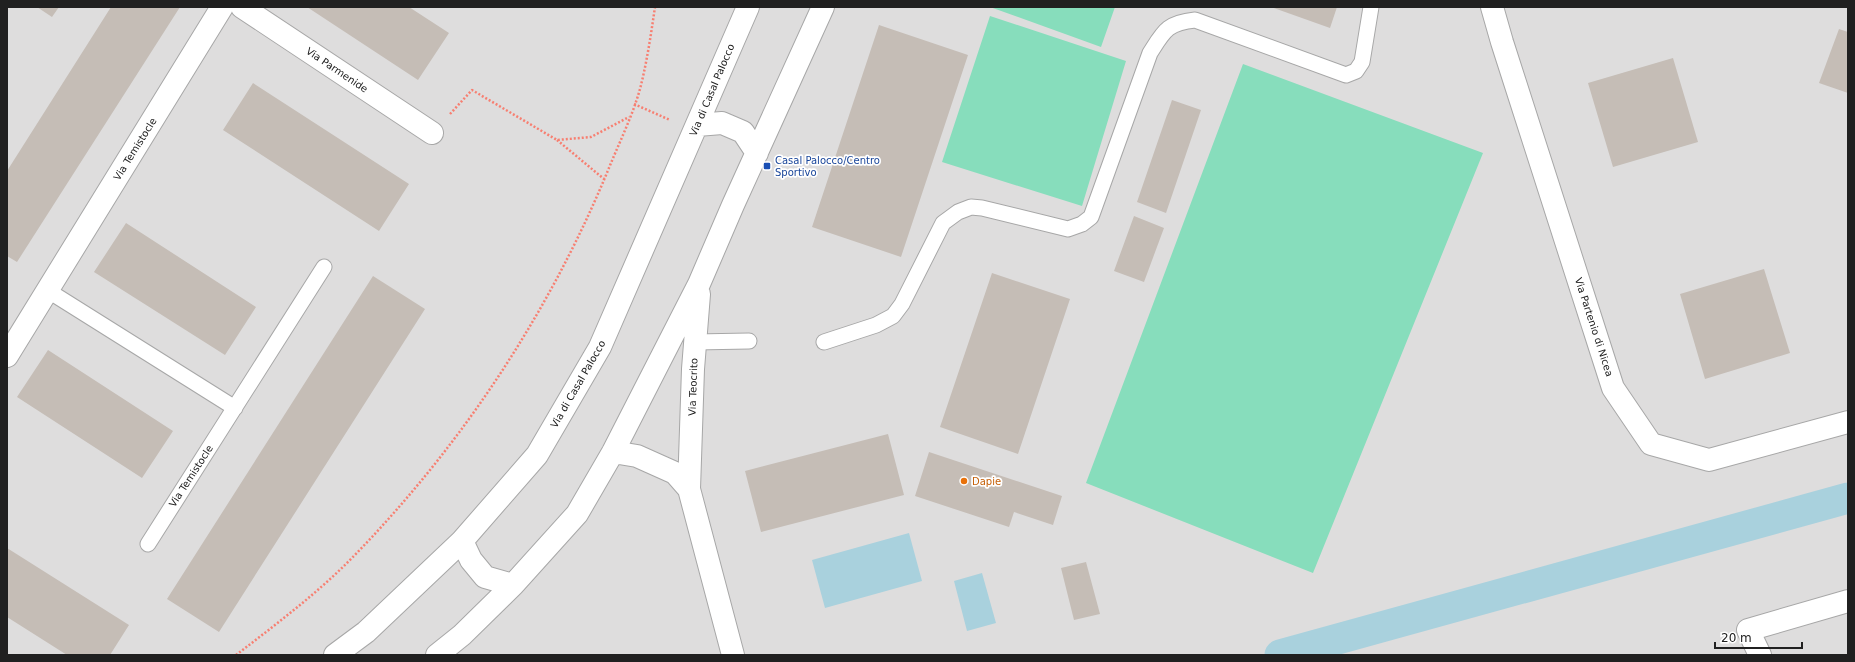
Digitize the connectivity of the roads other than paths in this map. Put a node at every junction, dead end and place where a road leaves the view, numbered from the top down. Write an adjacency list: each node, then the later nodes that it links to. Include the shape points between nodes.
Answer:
1 (222, 7): 12 (street, Via Temistocle)
2 (242, 7): 8 (street, Via Parmenide)
3 (748, 7): 7 (street, Via di Casal Palocco)
4 (823, 7): 9 (street)
5 (1371, 7): 15 (lane, via 1362,62 1356,71 1346,75 1195,20 1184,21 1165,30 1150,53 1091,217 1082,224 1068,229 982,208 958,212 943,223 902,304 893,316 876,325)
6 (1492, 7): 18 (street, Via Partenio di Nicea, via 1614,388 1651,444 1709,460)
7 (697, 125): 9 (street, via 722,122 743,132); 21 (street, Via di Casal Palocco, via 600,347 537,455)
8 (432, 133)
9 (758, 153): 11 (street)
10 (324, 267): 17 (lane, Via Temistocle)
11 (699, 284): 14 (street, Via Teocrito); 19 (street)
12 (47, 290): 16 (street, Via Temistocle); 17 (lane)
13 (749, 341): 14 (lane)
14 (695, 342): 20 (street, Via Teocrito)
15 (824, 342)
16 (7, 356)
17 (235, 408): 22 (lane, Via Temistocle)
18 (1848, 422)
19 (613, 452): 20 (street, Via Teocrito, via 636,456 675,473); 23 (street, via 577,514)
20 (690, 489): 27 (street, Via Teocrito)
21 (462, 541): 23 (street, via 471,560 485,577); 25 (street, Via di Casal Palocco, via 366,632)
22 (148, 544)
23 (513, 585): 26 (street, via 462,635)
24 (1848, 601): 28 (street, via 1748,630)
25 (335, 655)
26 (437, 655)
27 (733, 655)
28 (1760, 655)

